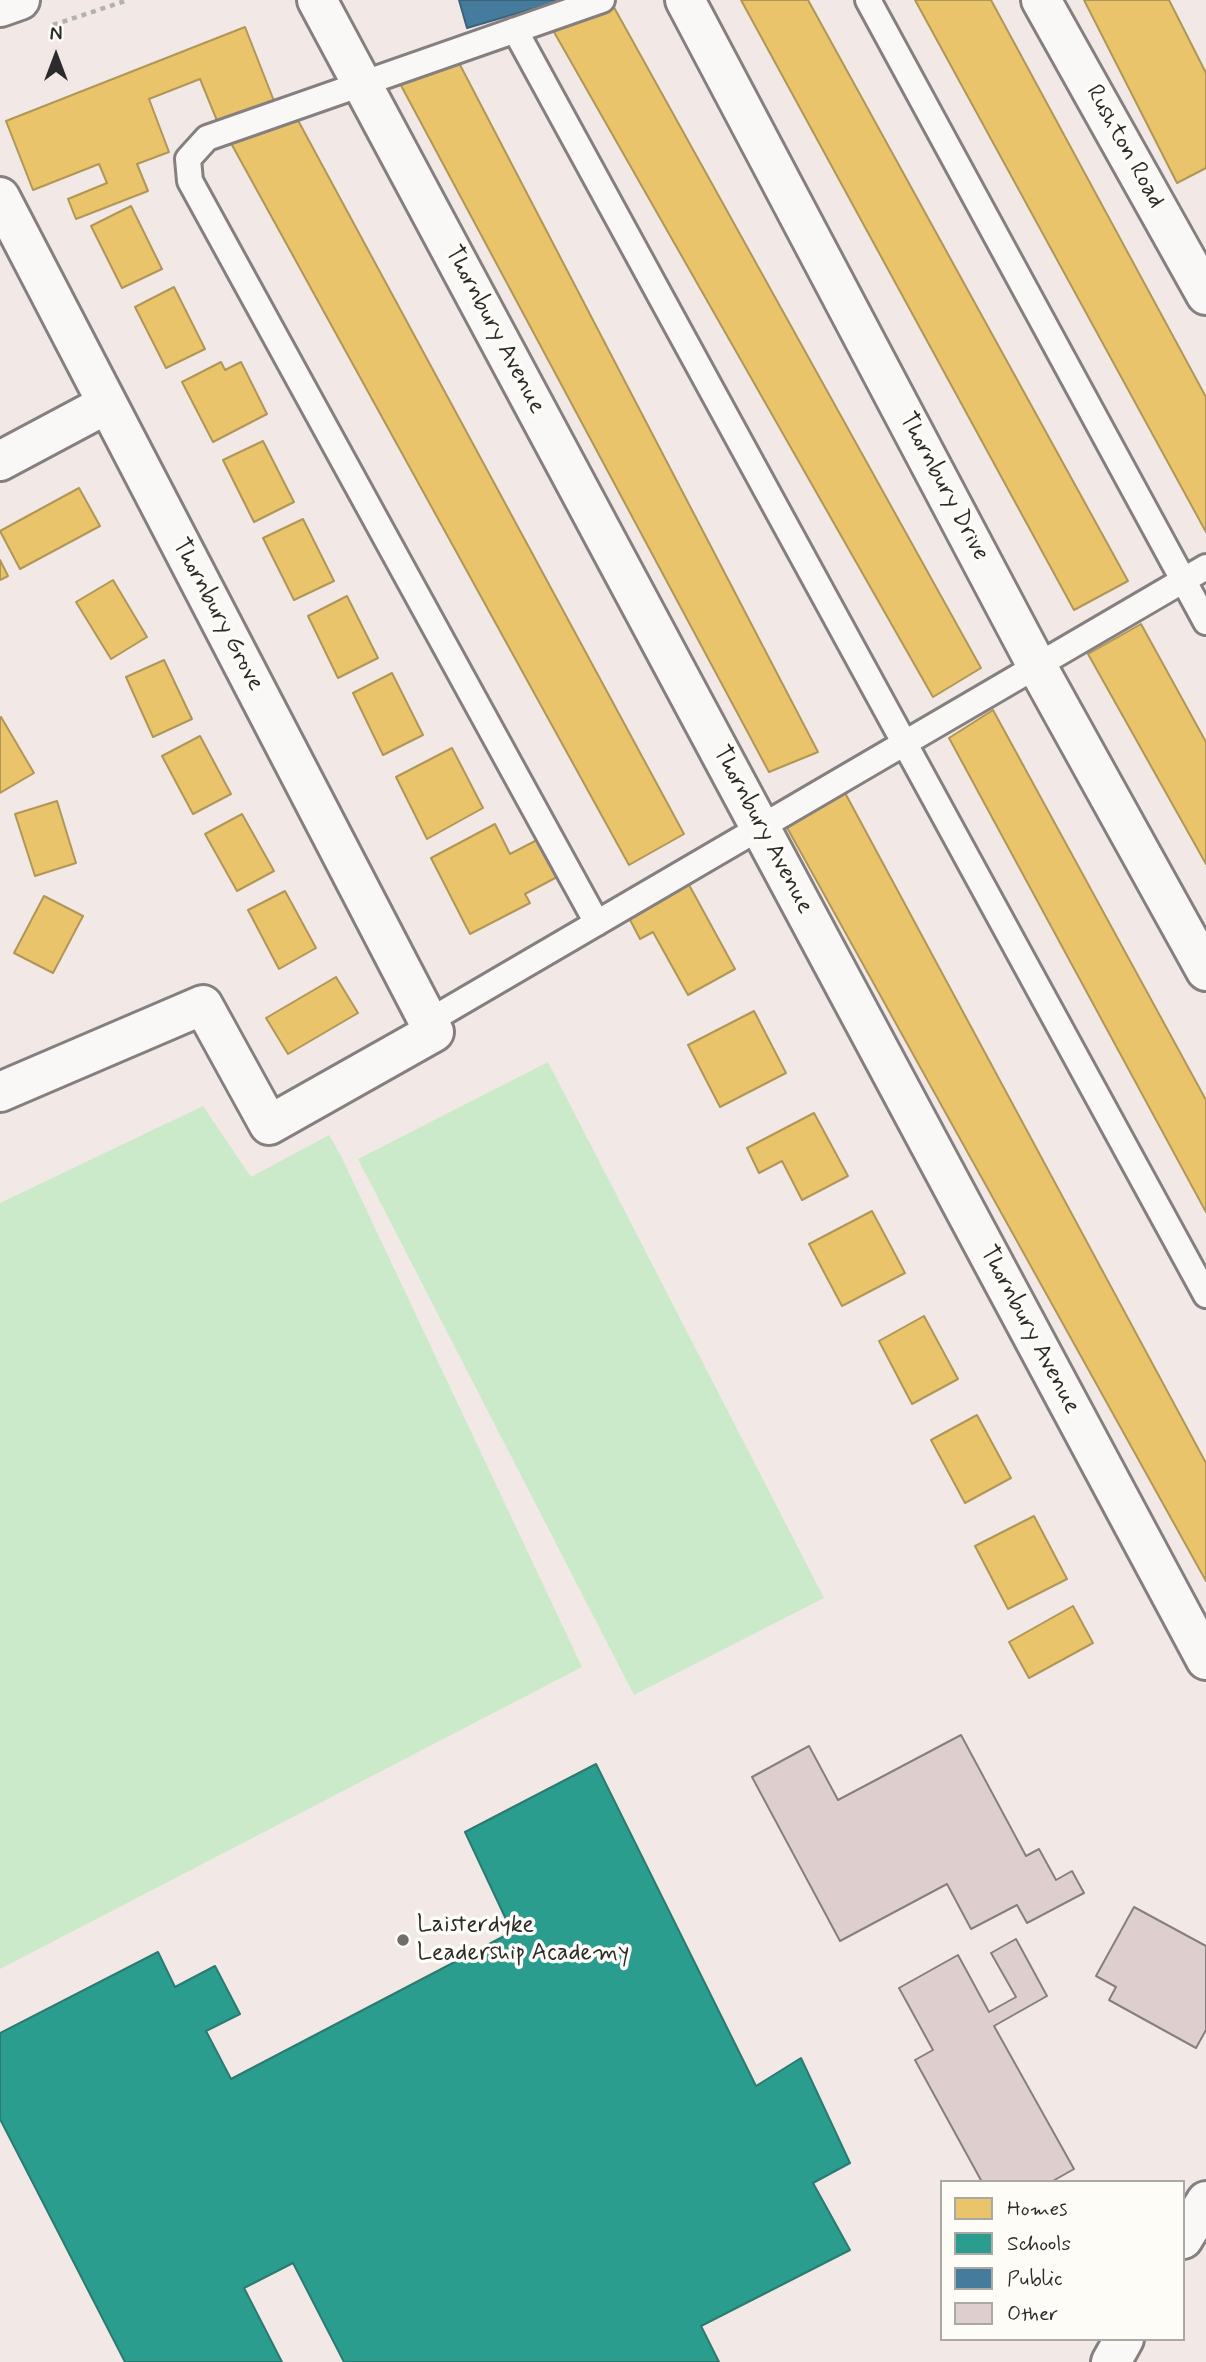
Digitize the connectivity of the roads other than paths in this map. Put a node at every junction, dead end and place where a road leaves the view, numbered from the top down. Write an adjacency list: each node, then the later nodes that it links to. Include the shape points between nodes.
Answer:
1 (20, 0): 7 (main road)
2 (317, 0): 9 (main road, Thornbury Avenue)
3 (603, 0): 8 (lane)
4 (685, 0): 17 (main road, Thornbury Drive)
5 (867, 0): 15 (lane)
6 (1041, 0): 11 (main road, Rushton Road)
7 (0, 7)
8 (515, 30): 9 (lane); 18 (lane)
9 (361, 82): 19 (main road, Thornbury Avenue); 20 (lane, via 207,138 188,159 190,181)
10 (0, 197): 12 (main road, Thornbury Grove)
11 (1206, 295)
12 (107, 404): 13 (main road); 22 (main road, Thornbury Grove)
13 (0, 461)
14 (1206, 567): 15 (lane)
15 (1184, 580): 16 (lane); 17 (lane)
16 (1206, 622)
17 (1037, 666): 18 (lane); 21 (main road, Thornbury Drive)
18 (903, 744): 19 (lane); 24 (lane)
19 (761, 828): 20 (lane); 25 (main road, Thornbury Avenue)
20 (597, 923): 22 (lane)
21 (1206, 971)
22 (432, 1027): 23 (main road, via 270,1125 203,1005)
23 (0, 1092)
24 (1206, 1295)
25 (1206, 1660)
26 (1206, 2201): 27 (main road)
27 (1185, 2236)
28 (1123, 2341): 29 (main road)
29 (1111, 2362)

